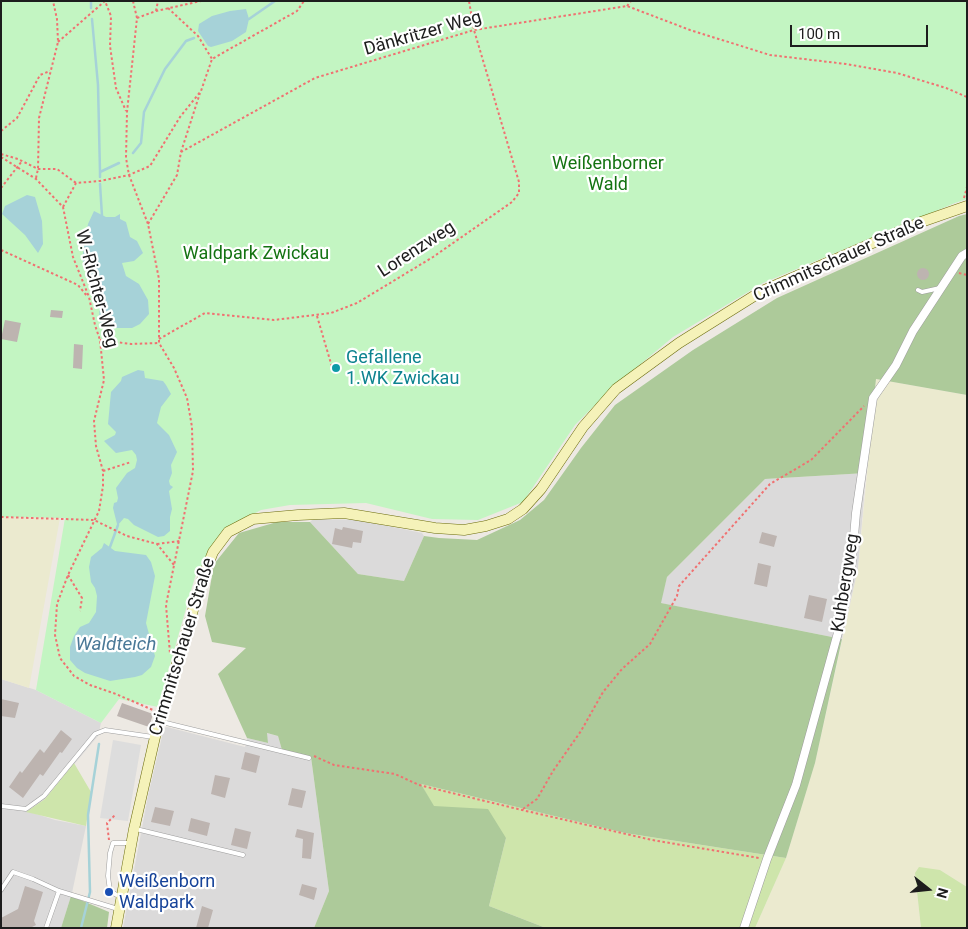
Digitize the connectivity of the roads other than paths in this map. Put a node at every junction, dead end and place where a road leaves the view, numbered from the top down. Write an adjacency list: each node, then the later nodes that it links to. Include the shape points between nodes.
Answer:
1 (967, 206): 5 (main road, Crimmitschauer Straße, via 921,222 762,291 679,343 616,389 583,427 541,489 523,510 508,518 464,530 344,513 298,514 253,519 228,532 212,552)
2 (967, 253): 3 (street, Kuhbergweg)
3 (943, 287): 4 (lane); 18 (street, Kuhbergweg, via 873,398 851,571 839,629 796,786 766,859)
4 (918, 290)
5 (161, 718): 6 (main road, Crimmitschauer Straße); 7 (lane, via 264,748)
6 (155, 737): 8 (lane, via 105,730 95,734 44,796 26,809); 9 (main road, Crimmitschauer Straße)
7 (310, 757)
8 (1, 806)
9 (134, 828): 10 (main road, Crimmitschauer Straße); 11 (lane)
10 (131, 843): 14 (main road, Crimmitschauer Straße); 14 (lane, via 113,843 110,853 110,891)
11 (243, 855)
12 (1, 890): 13 (lane, via 13,872)
13 (59, 891): 15 (lane); 16 (lane)
14 (121, 899): 15 (main road, Crimmitschauer Straße)
15 (119, 910): 17 (main road, Crimmitschauer Straße)
16 (46, 928)
17 (116, 928)
18 (744, 928)

